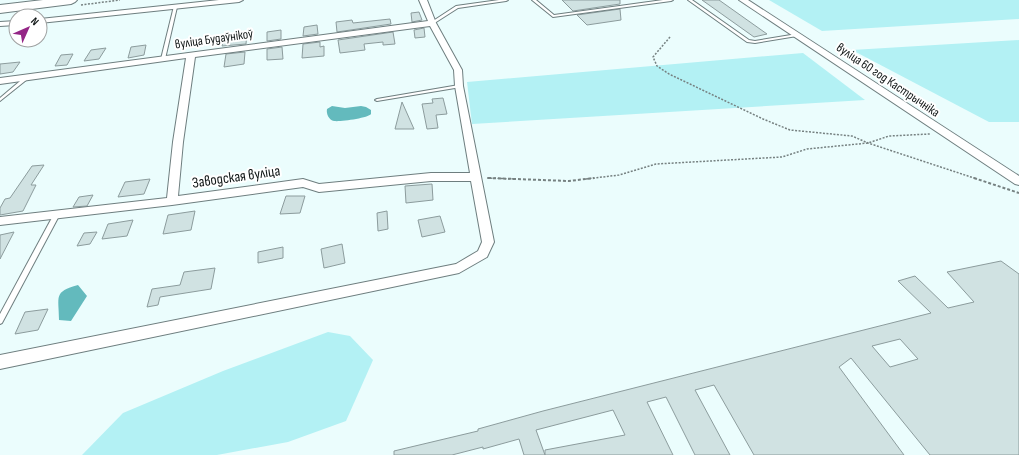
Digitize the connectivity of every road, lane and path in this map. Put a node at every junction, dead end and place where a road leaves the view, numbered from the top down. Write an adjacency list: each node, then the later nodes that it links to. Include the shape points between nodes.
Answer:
1 (70, 0): 10 (main road)
2 (239, 0): 9 (street)
3 (423, 0): 12 (street)
4 (506, 0): 12 (lane, via 457,7)
5 (534, 0): 6 (lane, via 553,16)
6 (671, 0)
7 (690, 0): 13 (lane, via 748,41)
8 (743, 0): 13 (street, вуліца 60 год Кастрычніка)
9 (175, 7): 11 (street); 16 (lane)
10 (0, 8)
11 (48, 20)
12 (432, 23): 15 (street, вуліца Будаўнікоў); 19 (street, via 458,70)
13 (797, 35): 22 (street, вуліца 60 год Кастрычніка)
14 (670, 37): 23 (path, via 653,57 657,66 669,74 790,130 852,136)
15 (191, 55): 16 (street, вуліца Будаўнікоў); 27 (street)
16 (162, 59): 17 (street, вуліца Будаўнікоў)
17 (28, 78): 18 (street, вуліца Будаўнікоў); 20 (lane)
18 (0, 81)
19 (459, 86): 21 (lane); 24 (street)
20 (0, 100)
21 (377, 100)
22 (945, 134): 23 (path, via 889,136); 25 (street, вуліца 60 год Кастрычніка)
23 (868, 143): 24 (path, via 807,149 782,157 656,164 619,175 569,181); 26 (path)
24 (476, 177): 27 (street, Заводская вуліца, via 431,177 319,188 303,183); 31 (street, via 488,242 484,254 459,268)
25 (1019, 182)
26 (1019, 193)
27 (172, 201): 28 (street, Заводская вуліца)
28 (57, 214): 29 (street, Заводская вуліца); 30 (lane)
29 (0, 221)
30 (0, 321)
31 (0, 362)

